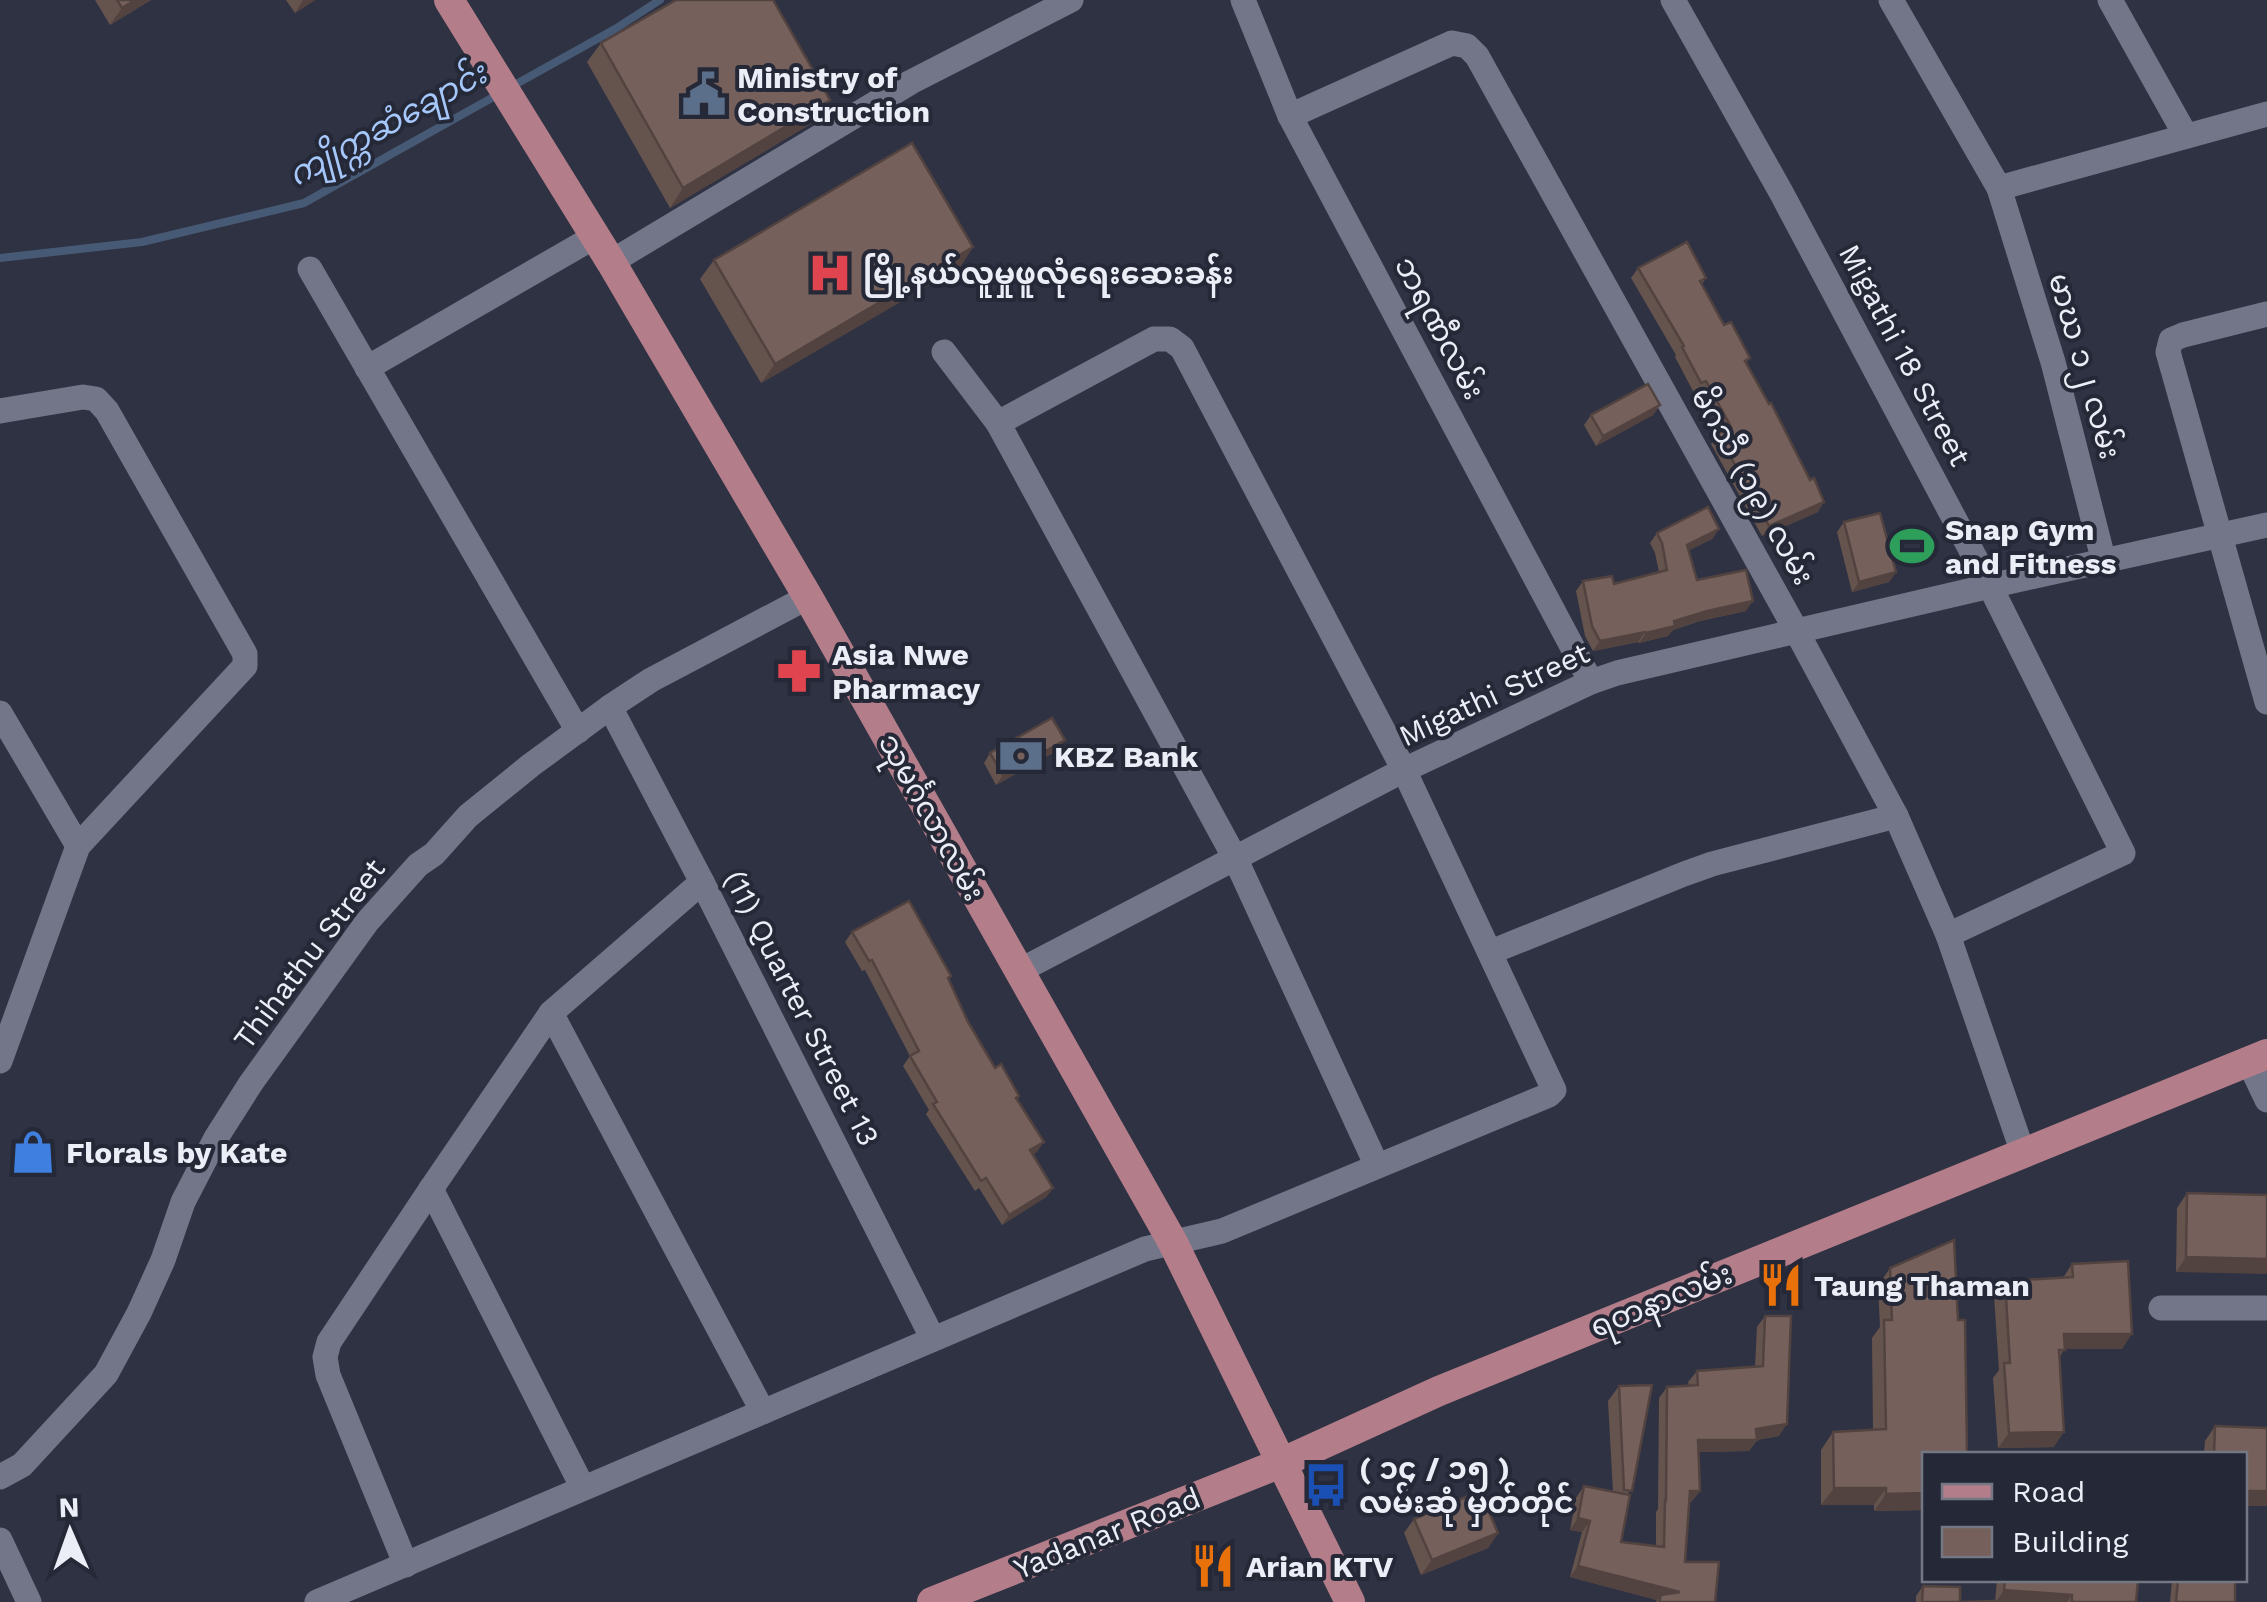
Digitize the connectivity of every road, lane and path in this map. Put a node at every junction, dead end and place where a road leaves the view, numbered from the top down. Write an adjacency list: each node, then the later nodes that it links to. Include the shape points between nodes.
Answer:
1 (449, 0): 11 (main road, သုမင်္ဂလာလမ်း)
2 (1072, 0): 11 (street)
3 (1243, 0): 8 (street, ဘရဏီလမ်း)
4 (1673, 0): 21 (street, Migathi 18 Street)
5 (1891, 0): 10 (street, မာဃ ၁၂ လမ်း)
6 (2110, 0): 9 (street)
7 (2267, 114): 9 (street)
8 (1290, 116): 23 (street, မိဂသီ (၁၉) လမ်း, via 1452,43 1477,56); 24 (street, ဘရဏီလမ်း)
9 (2186, 136): 10 (street)
10 (1998, 188): 20 (street, မာဃ ၁၂ လမ်း, via 2053,362)
11 (602, 249): 15 (street); 22 (main road, သုမင်္ဂလာလမ်း)
12 (310, 269): 15 (street)
13 (2267, 314): 19 (street, via 2183,335 2168,352)
14 (944, 352): 17 (street)
15 (367, 368): 28 (street)
16 (0, 411): 31 (street, via 96,398 244,654 237,676)
17 (998, 422): 29 (street, via 1154,339 1182,348); 32 (street)
18 (2267, 525): 19 (street, Migathi Street)
19 (2222, 536): 20 (street, Migathi Street); 25 (street)
20 (2104, 562): 21 (street, Migathi Street)
21 (1990, 586): 23 (street, Migathi Street); 34 (street, Migathi 18 Street, via 2123,853)
22 (808, 596): 26 (street, Thihathu Street); 36 (main road, သုမင်္ဂလာလမ်း)
23 (1796, 632): 24 (street, Migathi Street); 30 (street, မိဂသီ (၁၉) လမ်း)
24 (1590, 682): 29 (street, Migathi Street)
25 (2267, 702)
26 (610, 708): 28 (street, Thihathu Street); 33 (street, (11) Quarter Street 13)
27 (0, 713): 31 (street)
28 (578, 731): 51 (street, Thihathu Street, via 468,816 368,922 216,1138 106,1374 22,1466)
29 (1404, 770): 32 (street, Migathi Street); 35 (street)
30 (1896, 816): 34 (street, မိဂသီ (၁၉) လမ်း); 35 (street, via 1712,864)
31 (78, 846): 38 (street)
32 (1236, 860): 36 (street, Migathi Street); 43 (street)
33 (702, 882): 37 (street); 48 (street, (11) Quarter Street 13)
34 (1948, 935): 42 (street, မိဂသီ (၁၉) လမ်း)
35 (1491, 952): 43 (street, via 1554,1090)
36 (1019, 971): 45 (main road, သုမင်္ဂလာလမ်း)
37 (551, 1013): 44 (street); 49 (street)
38 (5, 1024): 40 (street)
39 (2258, 1058): 41 (street); 42 (main road, ရတနာလမ်း)
40 (0, 1061)
41 (2267, 1100)
42 (2023, 1153): 50 (main road, ရတနာလမ်း, via 1439,1391)
43 (1378, 1166): 45 (street, via 1222,1231)
44 (431, 1188): 52 (street); 54 (street, via 325,1358)
45 (1172, 1241): 48 (street); 50 (main road, သုမင်္ဂလာလမ်း)
46 (2162, 1308): 47 (street)
47 (2267, 1308)
48 (934, 1339): 49 (street)
49 (763, 1412): 52 (street)
50 (1281, 1463): 57 (main road, Yadanar Road); 58 (main road, သုမင်္ဂလာလမ်း)
51 (0, 1477)
52 (583, 1488): 54 (street)
53 (0, 1540): 55 (street)
54 (406, 1565): 56 (street)
55 (30, 1602)
56 (317, 1602)
57 (932, 1602)
58 (1350, 1602)

